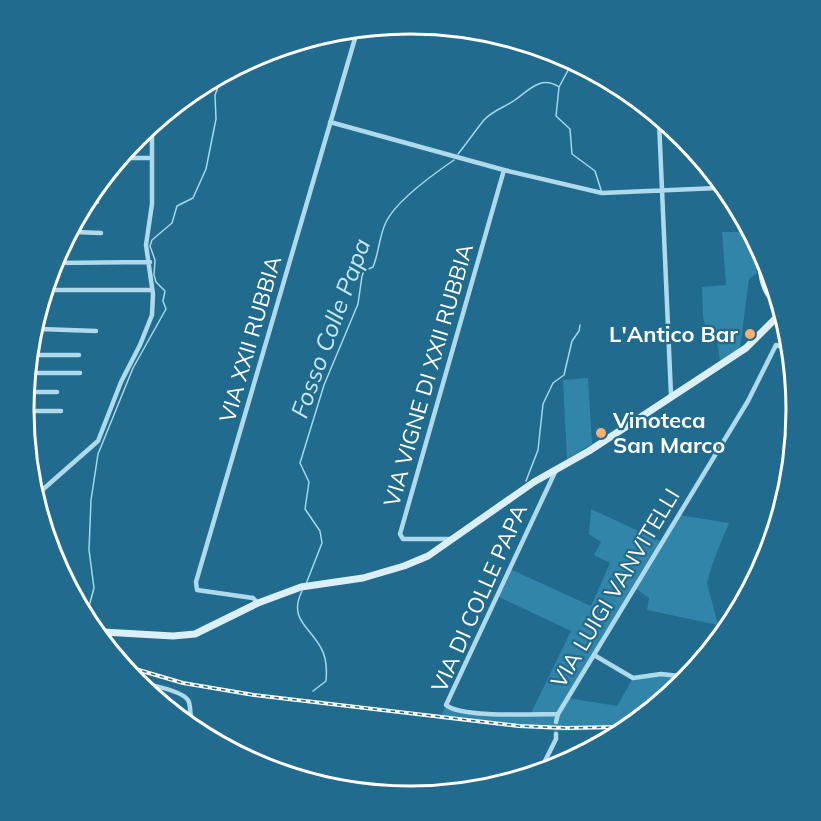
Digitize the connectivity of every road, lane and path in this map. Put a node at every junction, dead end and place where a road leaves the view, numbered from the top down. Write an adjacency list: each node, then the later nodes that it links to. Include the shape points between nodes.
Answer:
1 (355, 39): 2 (street, VIA XXII RUBBIA)
2 (330, 122): 7 (street); 32 (street, VIA XXII RUBBIA, via 196,582 197,590 253,598)
3 (659, 129): 9 (street)
4 (152, 138): 6 (street)
5 (133, 158): 6 (street)
6 (152, 158): 12 (street, via 151,219 146,245)
7 (504, 170): 9 (street, via 602,194); 31 (street, VIA VIGNE DI XXII RUBBIA, via 400,534 403,538)
8 (713, 188): 9 (street)
9 (662, 191): 26 (street)
10 (79, 232): 11 (street)
11 (101, 233)
12 (150, 262): 13 (street); 14 (street)
13 (65, 263)
14 (152, 290): 15 (street); 30 (street, via 152,316 98,440)
15 (54, 291)
16 (775, 319): 26 (main road, via 746,348)
17 (44, 329): 18 (street)
18 (96, 331)
19 (781, 347): 34 (street, VIA LUIGI VANVITELLI, via 776,345 760,380)
20 (39, 355): 21 (street)
21 (79, 355)
22 (37, 373): 23 (street)
23 (80, 373)
24 (35, 392): 25 (street)
25 (57, 392)
26 (671, 395): 29 (main road)
27 (34, 411): 28 (street)
28 (61, 411)
29 (557, 469): 31 (main road); 37 (street, VIA DI COLLE PAPA, via 446,705 468,712)
30 (43, 489)
31 (453, 539): 32 (main road, via 404,566 363,579 304,586)
32 (258, 603): 33 (main road, via 195,633 173,636)
33 (107, 632)
34 (594, 655): 35 (street, via 633,678); 37 (street, VIA LUIGI VANVITELLI)
35 (676, 676)
36 (156, 686): 38 (street, via 186,698)
37 (558, 714): 39 (street, VIA LUIGI VANVITELLI)
38 (190, 715)
39 (556, 722)
40 (556, 734): 41 (street)
41 (545, 762)

